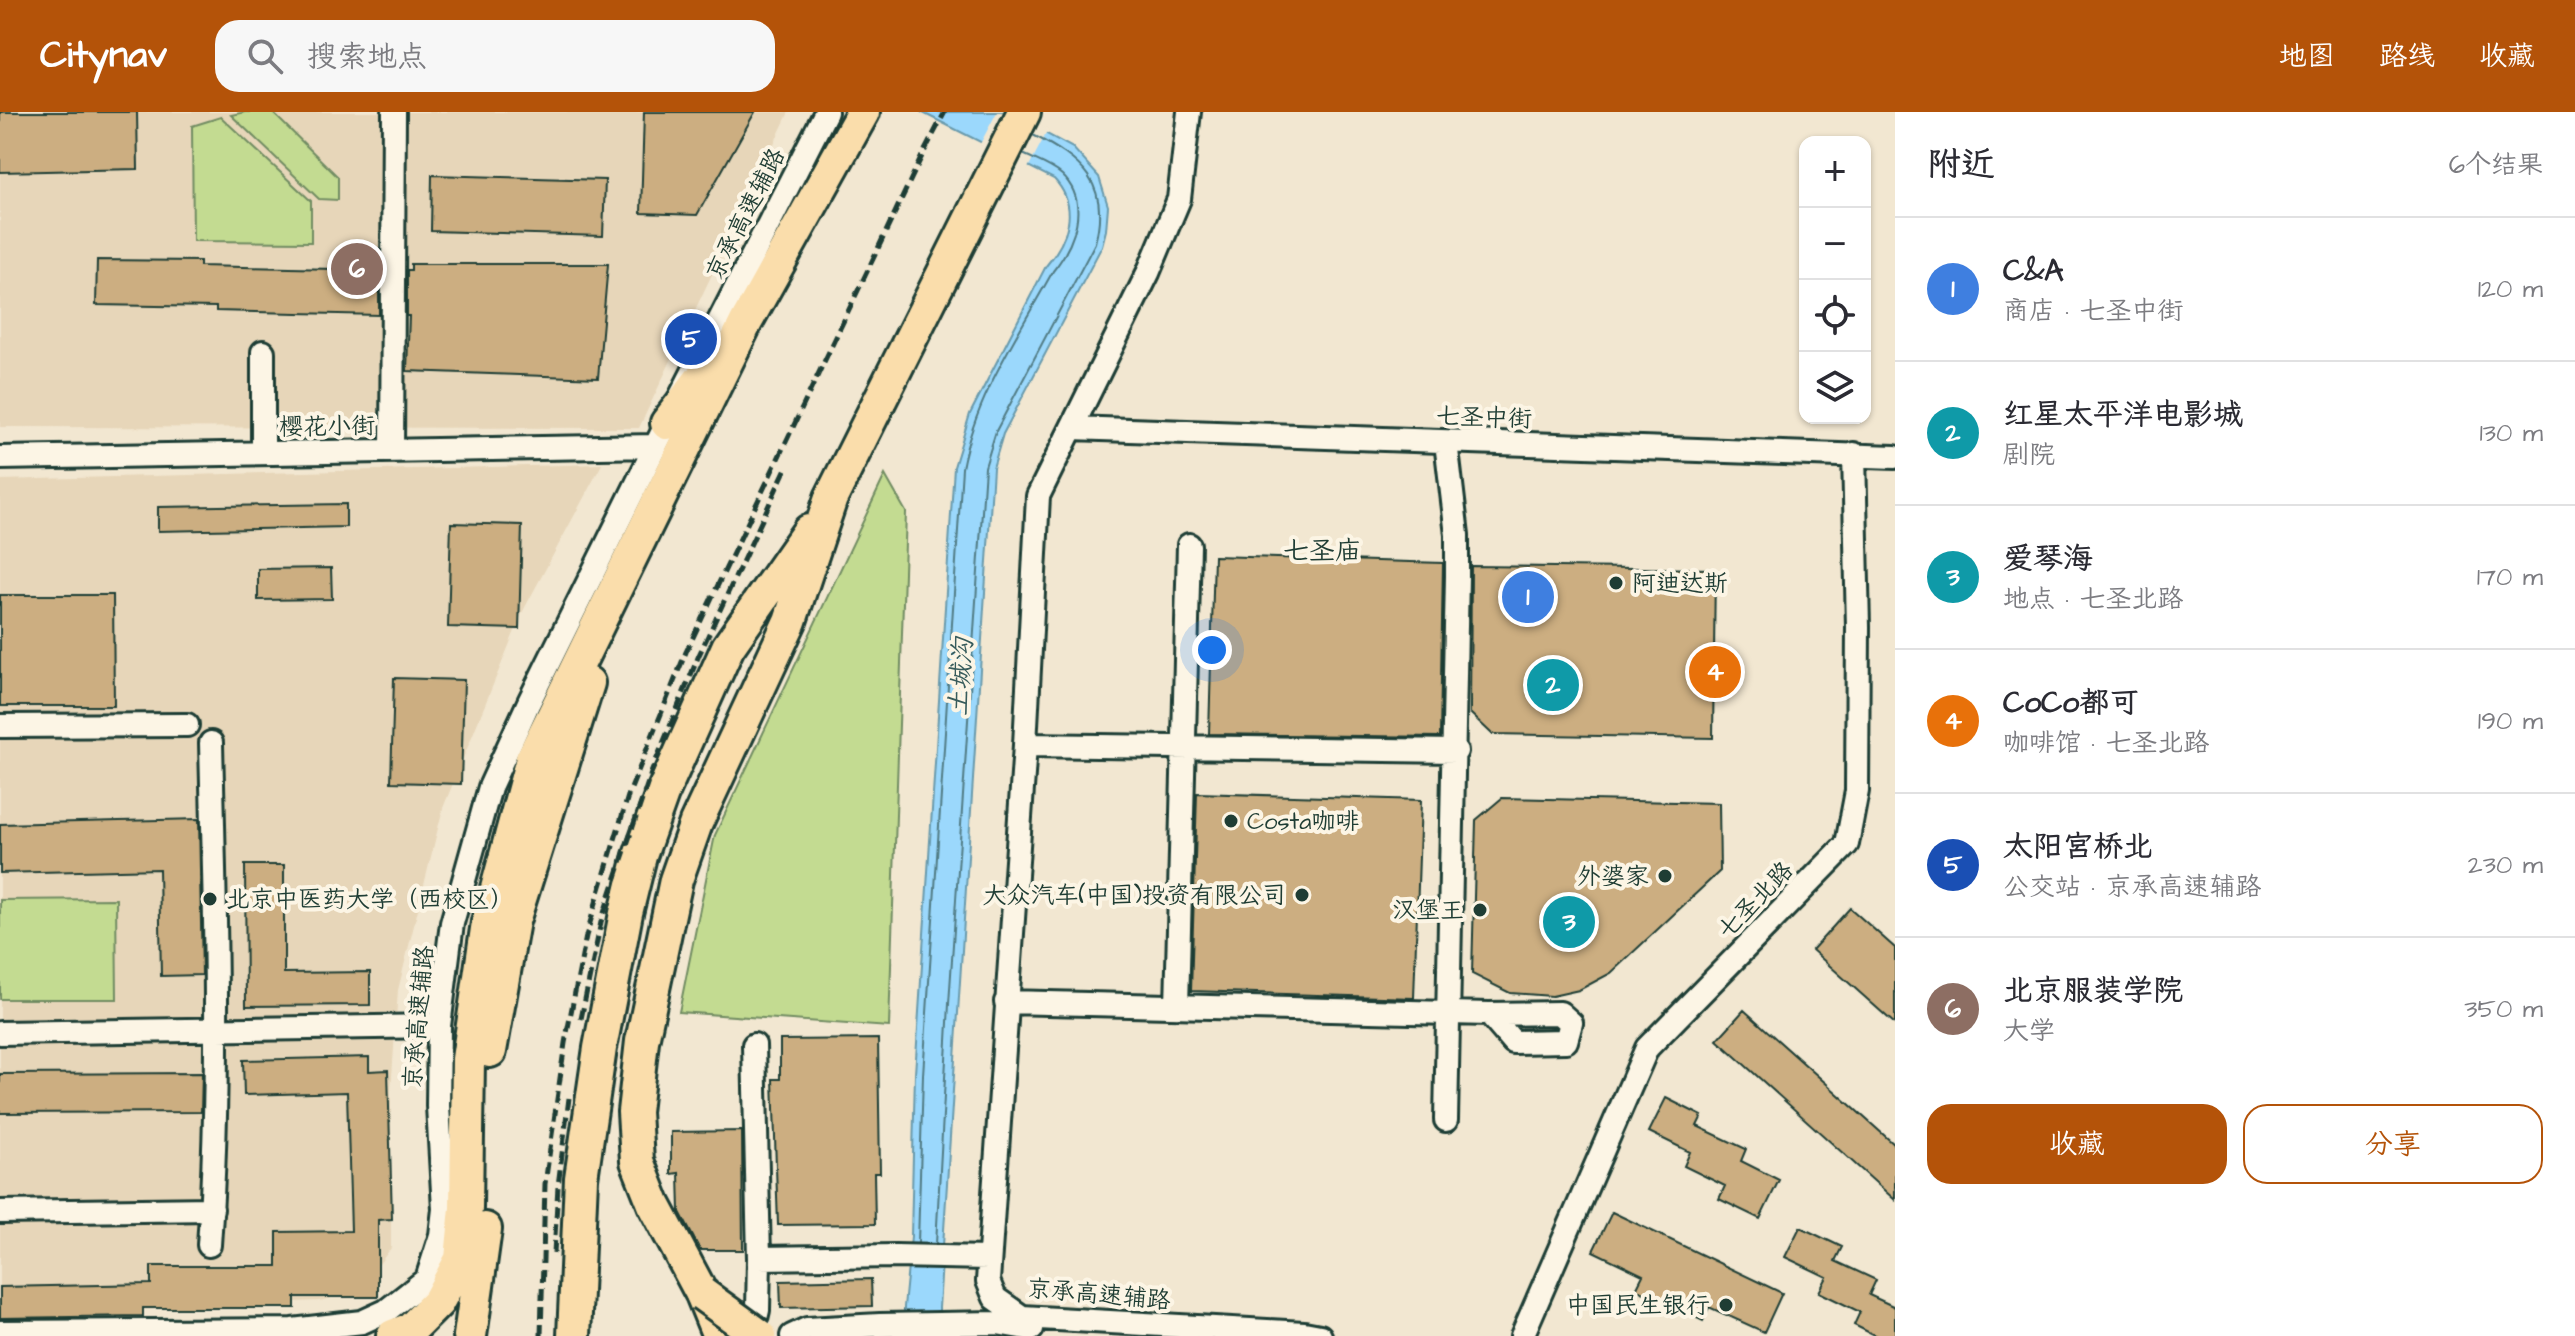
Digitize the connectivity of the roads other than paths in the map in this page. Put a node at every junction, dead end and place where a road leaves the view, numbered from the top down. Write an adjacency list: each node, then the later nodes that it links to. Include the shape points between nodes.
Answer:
1 (394, 112): 11 (street)
2 (826, 112): 9 (street, 京承高速辅路)
3 (1024, 112): 16 (highway)
4 (1189, 112): 8 (street, 京承高速辅路, via 1179,199)
5 (862, 114): 6 (highway)
6 (746, 322): 9 (highway); 18 (highway)
7 (263, 352): 12 (street)
8 (1072, 428): 10 (street, 七圣中街); 22 (street, 京承高速辅路, via 1038,496)
9 (662, 435): 11 (street, 樱花小街); 29 (street, 京承高速辅路, via 490,787 452,923)
10 (1446, 442): 13 (street, 七圣中街); 24 (street, via 1457,535)
11 (392, 451): 12 (street, 樱花小街)
12 (263, 453): 15 (street, 樱花小街)
13 (1854, 454): 14 (street, 七圣中街); 50 (street, 七圣北路, via 1857,791 1847,844 1647,1048)
14 (1895, 457)
15 (0, 458)
16 (831, 498): 39 (highway, via 790,621 696,823 676,880 642,1041 634,1112 637,1161 672,1242); 40 (highway, via 728,647 640,856 600,1048 581,1178)
17 (1189, 545): 23 (street)
18 (629, 558): 42 (highway, via 532,759 488,922 468,1059 461,1259 438,1302 411,1329); 43 (highway, via 513,921 489,1058 485,1239)
19 (187, 725): 20 (street)
20 (0, 726)
21 (211, 743): 30 (street)
22 (1025, 745): 23 (street); 25 (street, 京承高速辅路)
23 (1185, 748): 24 (street); 26 (street)
24 (1456, 751): 27 (street)
25 (1006, 1002): 26 (street); 38 (street, 京承高速辅路)
26 (1177, 1006): 27 (street)
27 (1447, 1012): 28 (street); 33 (street)
28 (1489, 1014)
29 (439, 1026): 30 (street); 41 (street, 京承高速辅路, via 441,1235 427,1279 386,1311 362,1322 292,1330)
30 (218, 1031): 31 (street); 34 (street)
31 (0, 1033)
32 (754, 1045): 37 (street)
33 (1446, 1120)
34 (212, 1209): 35 (street); 36 (street)
35 (0, 1212)
36 (209, 1245)
37 (759, 1258): 38 (street); 45 (street)
38 (988, 1258): 49 (street, 京承高速辅路, via 995,1298 1022,1317)
39 (702, 1294): 44 (highway); 46 (highway, bridge)
40 (574, 1326)
41 (0, 1332)
42 (393, 1336)
43 (470, 1336)
44 (719, 1336)
45 (752, 1336)
46 (760, 1336)
47 (792, 1336): 48 (street, via 807,1329 997,1323)
48 (1068, 1336)
49 (1320, 1336)
50 (1522, 1336)

